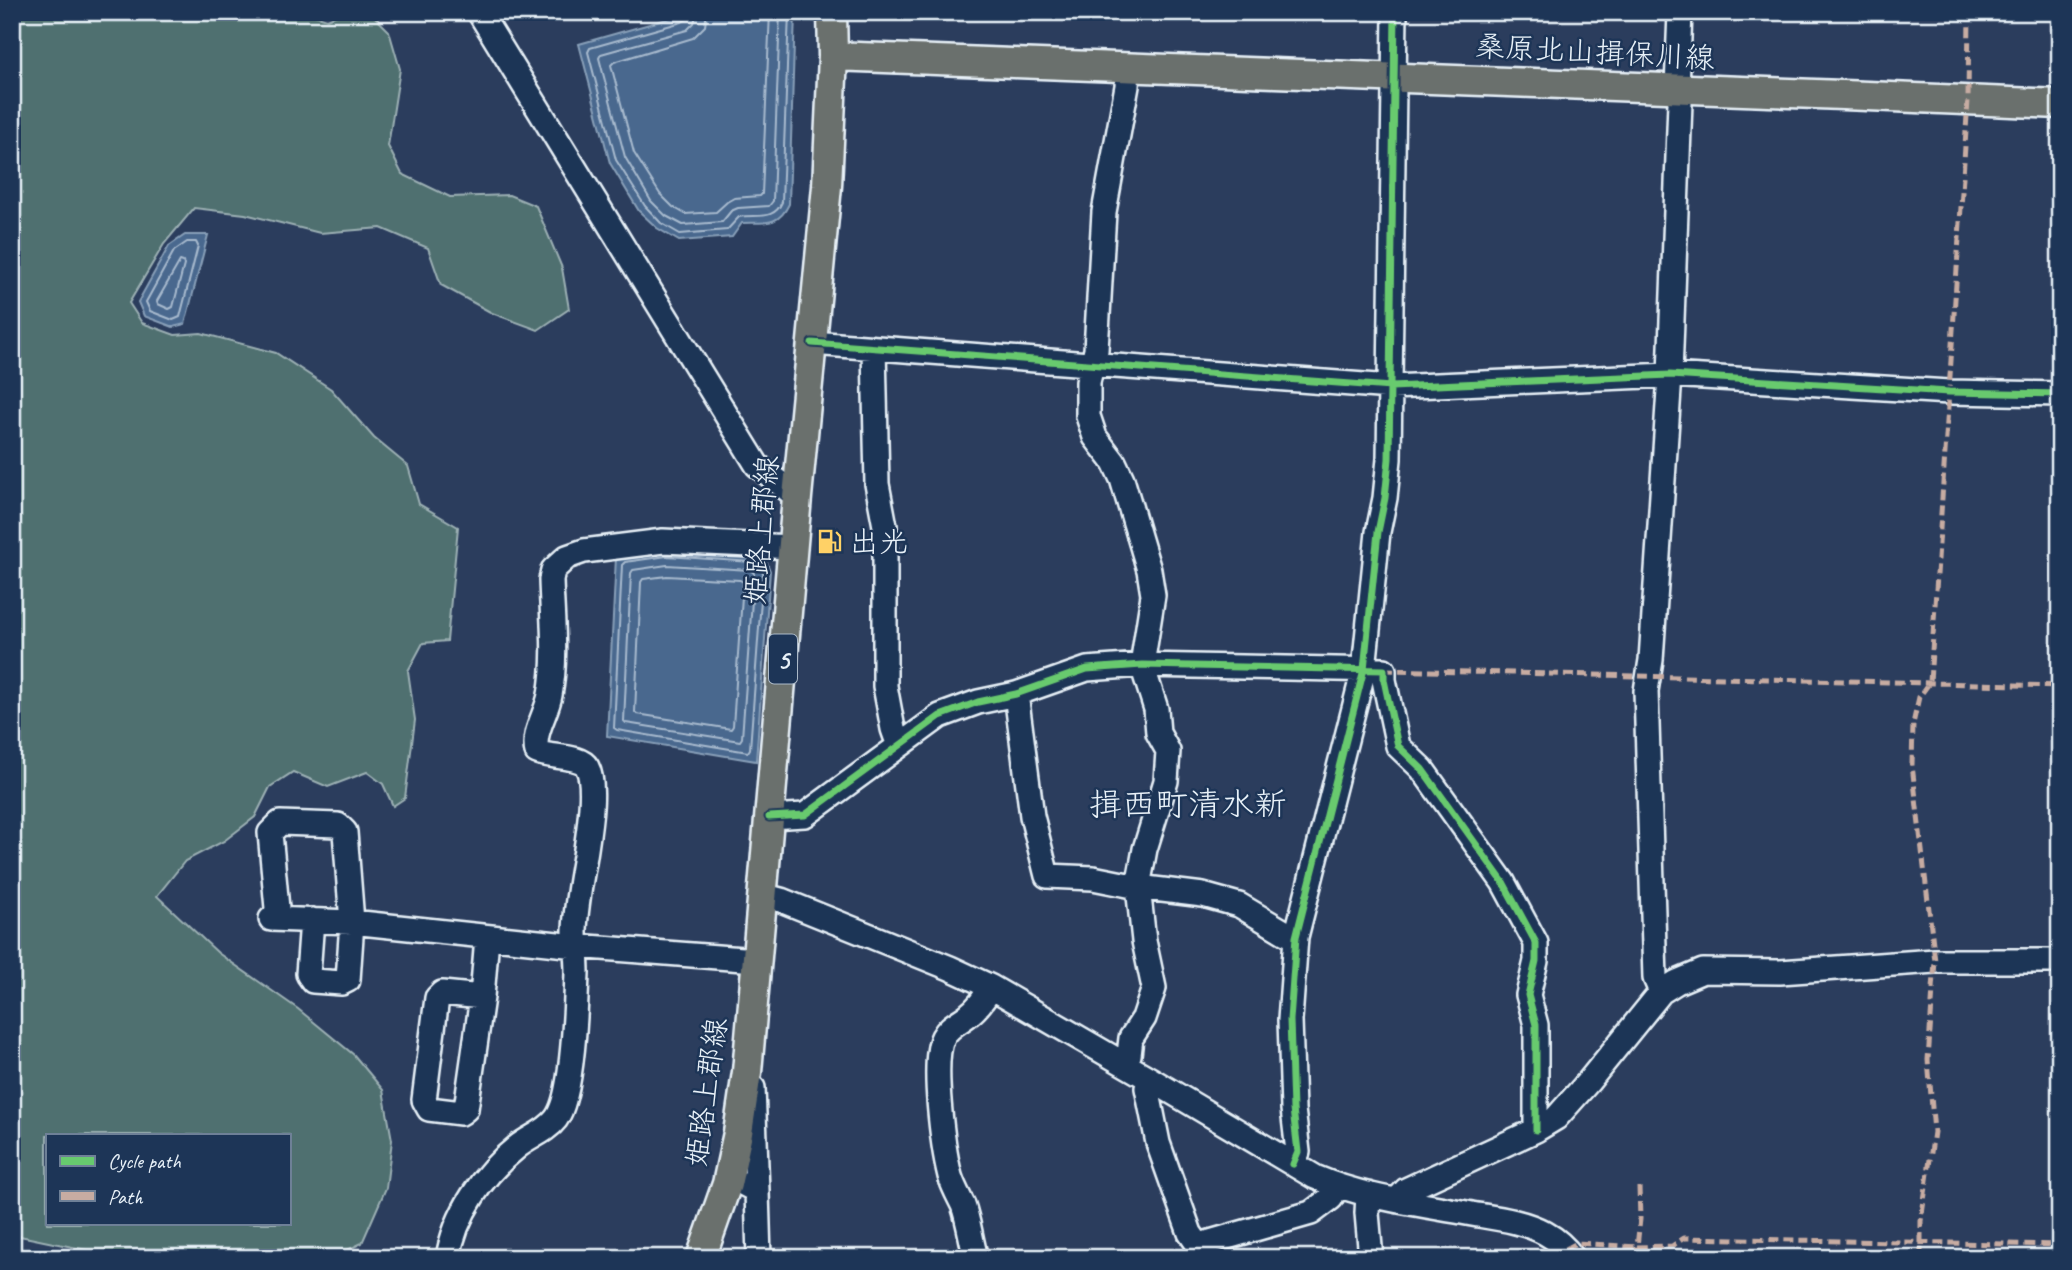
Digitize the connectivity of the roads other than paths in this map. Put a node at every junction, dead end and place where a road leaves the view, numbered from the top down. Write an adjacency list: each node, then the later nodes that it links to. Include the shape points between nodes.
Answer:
1 (479, 12): 16 (street, via 757,466)
2 (832, 12): 5 (main road, 姫路上郡線 / 5)
3 (1395, 12): 7 (street)
4 (1680, 12): 8 (street)
5 (834, 56): 6 (main road, 桑原北山揖保川線); 10 (main road, 姫路上郡線 / 5)
6 (1128, 66): 7 (main road, 桑原北山揖保川線); 12 (street, via 1104,212)
7 (1393, 76): 8 (main road, 桑原北山揖保川線); 14 (street)
8 (1677, 89): 9 (main road, 桑原北山揖保川線); 13 (street)
9 (2060, 104)
10 (812, 343): 11 (street); 16 (main road, 姫路上郡線 / 5)
11 (874, 348): 12 (street); 21 (street, via 877,484 885,526 885,686)
12 (1093, 364): 14 (street); 18 (street, via 1088,416 1095,437 1122,480 1149,570 1153,595)
13 (1670, 375): 14 (street); 15 (street); 33 (street, via 1646,691 1655,978)
14 (1391, 387): 19 (street, via 1388,472)
15 (2060, 394)
16 (797, 497): 17 (main road, 姫路上郡線 / 5)
17 (793, 547): 22 (main road, 姫路上郡線 / 5); 29 (street, via 663,541 584,551 567,557 553,570 552,681 535,744 537,752 585,763 590,773 591,809)
18 (1142, 665): 19 (street); 20 (street, via 1087,669); 23 (street, via 1156,709 1158,733 1168,751 1166,781)
19 (1364, 669): 28 (street); 38 (street, via 1384,670 1398,746 1422,769 1503,883 1536,943 1528,995 1536,1025)
20 (1016, 694): 21 (street, via 940,716); 23 (street, via 1032,816 1047,876 1093,878)
21 (899, 746): 22 (street, via 805,815)
22 (769, 817): 24 (main road, 姫路上郡線 / 5)
23 (1138, 887): 28 (street, via 1203,894 1239,905); 35 (street, via 1154,988)
24 (762, 895): 30 (main road, 姫路上郡線 / 5); 32 (street)
25 (312, 920): 26 (street); 26 (street, via 308,974 313,981 342,983 348,980); 26 (street, via 274,919 270,833 280,823 338,825 345,832)
26 (352, 922): 27 (street)
27 (487, 937): 29 (street); 34 (street)
28 (1296, 937): 39 (street, via 1290,1020 1298,1152)
29 (576, 946): 30 (street); 46 (street, via 570,1070 557,1119 495,1167 472,1196 455,1229)
30 (756, 960): 36 (main road, 姫路上郡線 / 5)
31 (2060, 961): 33 (street, via 1935,961 1780,972 1703,971)
32 (991, 987): 35 (street); 49 (street, via 969,1015 948,1028 939,1057 949,1171)
33 (1661, 992): 38 (street, via 1589,1082 1556,1118)
34 (482, 997): 34 (street, via 442,993 437,998 424,1100 429,1109 461,1113 466,1109)
35 (1124, 1063): 37 (street)
36 (747, 1072): 40 (main road, 姫路上郡線 / 5); 42 (street, via 753,1086)
37 (1150, 1079): 39 (street); 45 (street, via 1147,1088 1158,1143)
38 (1536, 1130): 44 (street, via 1406,1190)
39 (1293, 1164): 41 (street)
40 (727, 1184): 42 (street); 47 (main road, 姫路上郡線 / 5)
41 (1336, 1186): 43 (street); 45 (street, via 1331,1198 1311,1213)
42 (757, 1191): 48 (street)
43 (1368, 1194): 44 (street); 50 (street)
44 (1397, 1200): 51 (street, via 1511,1221 1544,1233)
45 (1193, 1250)
46 (448, 1258)
47 (701, 1258)
48 (759, 1258)
49 (976, 1258)
50 (1371, 1258)
51 (1573, 1258)

